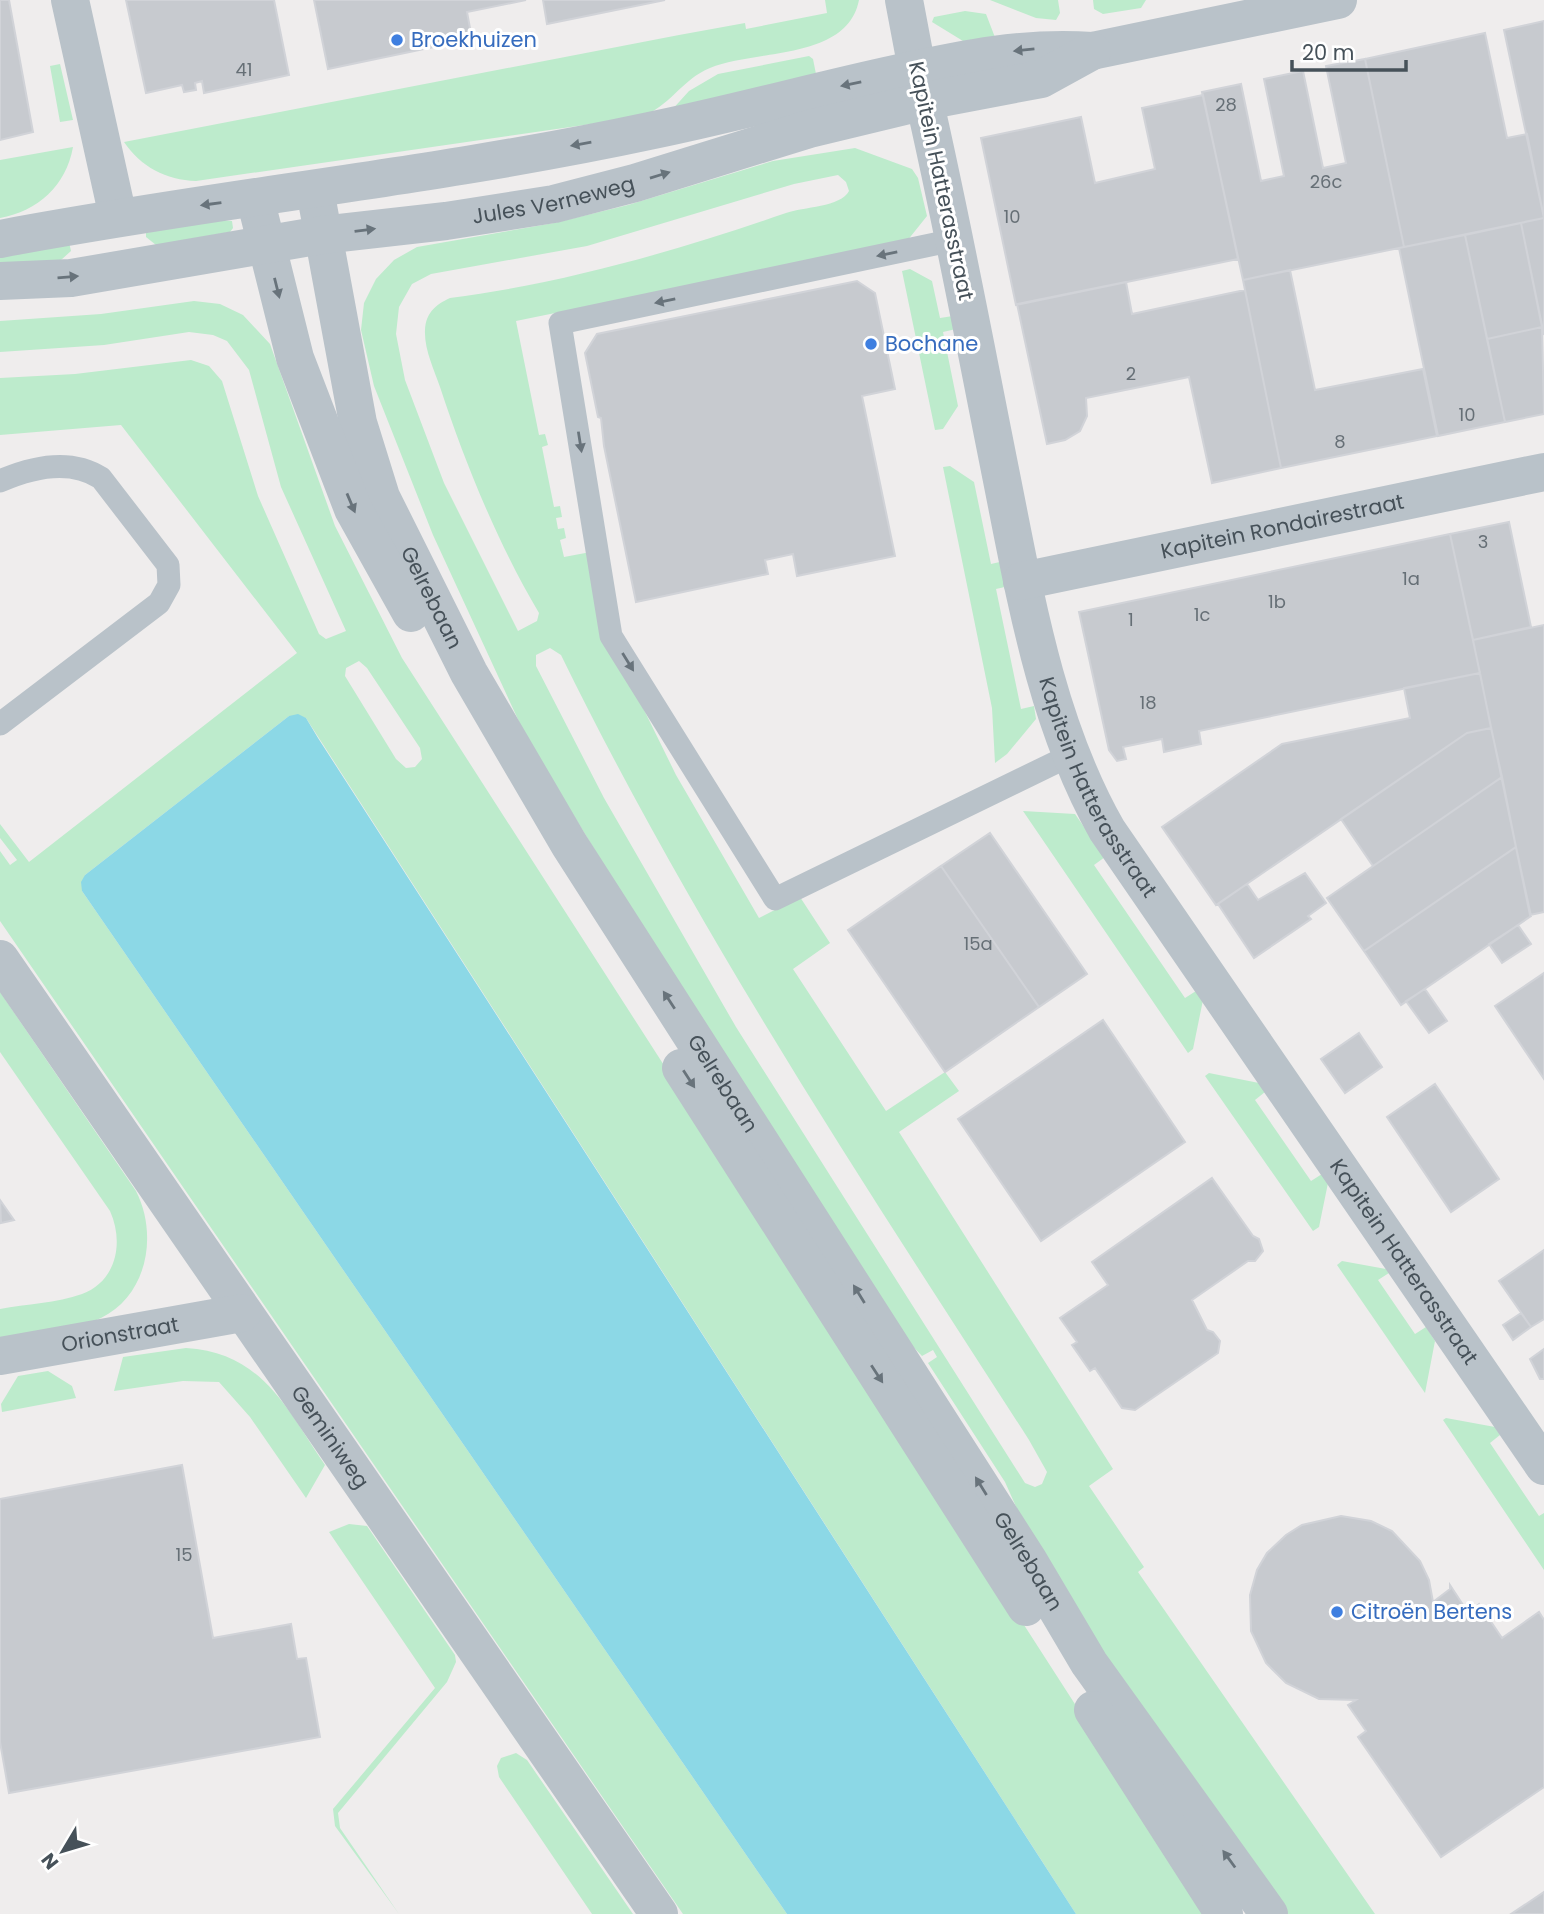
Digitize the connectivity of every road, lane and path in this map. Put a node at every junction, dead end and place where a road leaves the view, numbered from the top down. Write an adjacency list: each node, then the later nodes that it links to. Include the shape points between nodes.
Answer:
1 (70, 0): 7 (street)
2 (904, 0): 4 (street, Kapitein Hatterasstraat)
3 (1338, 0): 4 (street, Jules Verneweg, via 1092,51 1041,79)
4 (921, 85): 5 (street, Jules Verneweg, one-way to 5); 8 (street, Jules Verneweg, one-way to 4, via 446,221 592,196 809,129); 10 (street, Kapitein Hatterasstraat)
5 (315, 190): 6 (street, Jules Verneweg); 8 (street, Gelrebaan)
6 (255, 198): 7 (street, Jules Verneweg, one-way to 7); 11 (street, Gelrebaan)
7 (118, 217): 9 (street, Jules Verneweg)
8 (322, 235): 11 (street, Jules Verneweg); 24 (street, Gelrebaan, one-way to 8, via 1089,1663 999,1514 569,844 469,673 381,497 358,423)
9 (0, 239)
10 (954, 240): 15 (street, Kapitein Hatterasstraat); 17 (lane, one-way to 17, via 560,323 611,636 775,899)
11 (266, 245): 12 (street, Jules Verneweg, one-way to 11, via 71,278); 23 (street, Gelrebaan, one-way to 23, via 295,358 353,509 549,860)
12 (0, 281)
13 (1544, 472): 15 (street, Kapitein Rondairestraat)
14 (0, 481): 16 (lane, via 33,469 70,466 100,478 168,565 169,585 159,603)
15 (1022, 581): 17 (street, Kapitein Hatterasstraat)
16 (0, 723)
17 (1069, 756): 21 (street, Kapitein Hatterasstraat, via 1107,830)
18 (0, 959): 19 (street, Geminiweg)
19 (242, 1313): 20 (street, Orionstraat); 22 (street, Geminiweg)
20 (0, 1356)
21 (1544, 1466)
22 (659, 1914)
23 (1224, 1914)
24 (1269, 1914)

